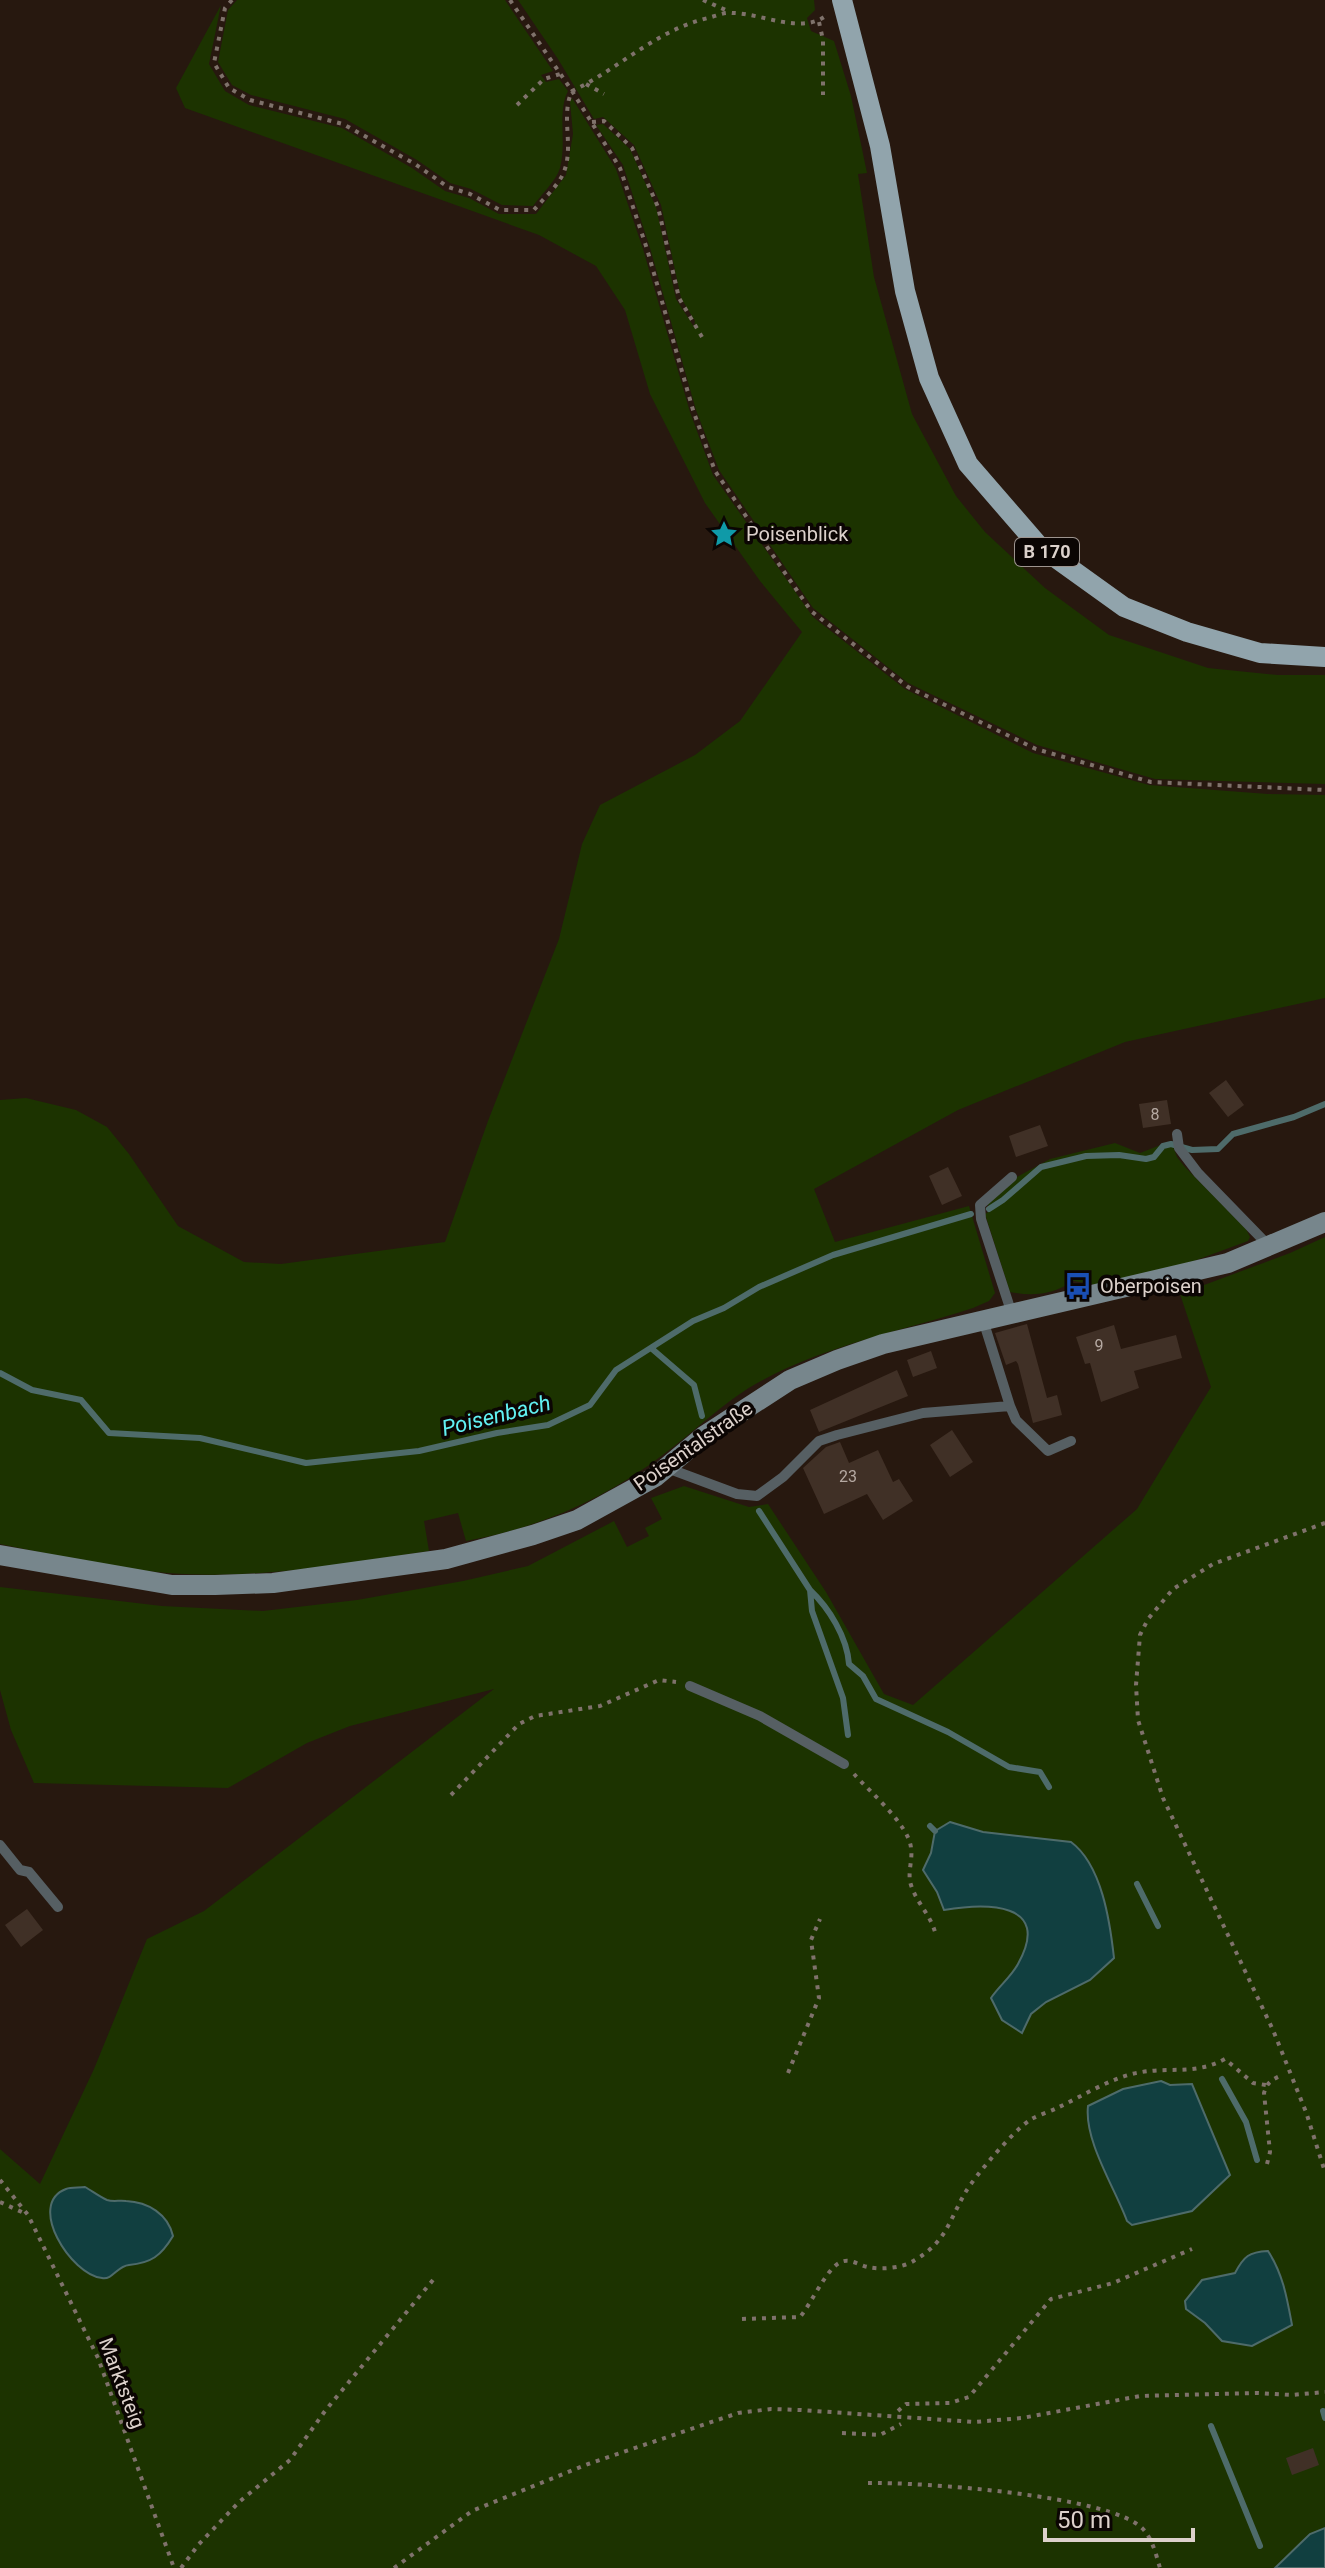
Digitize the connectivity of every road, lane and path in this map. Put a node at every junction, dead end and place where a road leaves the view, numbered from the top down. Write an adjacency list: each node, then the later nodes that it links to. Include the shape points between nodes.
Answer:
1 (232, 0): 8 (path, via 225,8 214,63 229,88 250,100 343,124 448,187 500,210 534,210 564,174)
2 (510, 0): 6 (path)
3 (703, 0): 5 (path)
4 (842, 0): 14 (main road, B 170, via 880,146 905,291 929,378 968,464 1039,546 1124,607 1260,653)
5 (730, 12): 7 (path, via 683,24); 10 (path, via 819,22)
6 (560, 74): 8 (path); 11 (path, via 544,79)
7 (586, 84): 8 (path); 9 (path)
8 (572, 91): 12 (path)
9 (604, 94)
10 (823, 95)
11 (517, 105)
12 (592, 122): 13 (path, via 604,121 632,148 658,207 679,298); 15 (path, via 620,168 715,471 811,611 908,687 1036,749 1151,782)
13 (705, 342)
14 (1325, 657)
15 (1325, 790)
16 (1177, 1134): 19 (lane, via 1179,1148 1198,1173)
17 (1012, 1177): 20 (lane, via 980,1205)
18 (1325, 1222): 19 (main road, Poisentalstraße)
19 (1269, 1246): 20 (main road, Poisentalstraße, via 1228,1263)
20 (1012, 1314): 21 (main road, Poisentalstraße)
21 (983, 1320): 22 (lane); 24 (main road, Poisentalstraße, via 883,1344 790,1380 704,1436)
22 (1010, 1406): 23 (lane, via 1016,1420 1048,1451); 24 (lane, via 923,1413 819,1441 757,1496 737,1494)
23 (1071, 1441)
24 (667, 1468): 26 (main road, Poisentalstraße, via 577,1520 533,1535 446,1559 273,1583 172,1585)
25 (1325, 1523): 38 (path, via 1213,1564 1173,1589 1140,1635 1136,1685 1138,1720 1163,1798 1273,2030)
26 (0, 1555)
27 (690, 1686): 28 (lane, via 760,1716); 29 (path, via 659,1680 600,1706 535,1716 519,1724)
28 (844, 1764): 33 (path, via 906,1832 912,1847 910,1883)
29 (451, 1795)
30 (0, 1845): 31 (lane)
31 (58, 1907)
32 (820, 1919): 34 (path, via 811,1940 819,1998)
33 (936, 1936)
34 (788, 2073)
35 (1280, 2076): 36 (path)
36 (1266, 2085): 37 (path); 44 (path, via 1253,2083 1225,2059 1209,2068 1140,2072 1087,2093 1030,2120 1014,2134 971,2185 937,2243 913,2262 892,2268 839,2263 800,2317)
37 (1267, 2164)
38 (1325, 2172)
39 (0, 2180): 41 (path, Marktsteig)
40 (0, 2202): 41 (path)
41 (28, 2215): 50 (path, Marktsteig, via 98,2358)
42 (1192, 2249): 46 (path, via 1113,2283 1051,2299 969,2397 906,2404)
43 (433, 2280): 51 (path, via 290,2460 239,2502)
44 (742, 2319)
45 (1324, 2389): 52 (path, via 1291,2395 1140,2396 974,2422 786,2409 738,2413 588,2464 472,2511)
46 (898, 2411)
47 (901, 2424): 48 (path, via 880,2435)
48 (842, 2433)
49 (868, 2483): 53 (path, via 961,2486 1102,2509 1142,2528)
50 (174, 2568)
51 (181, 2568)
52 (394, 2568)
53 (1160, 2568)

